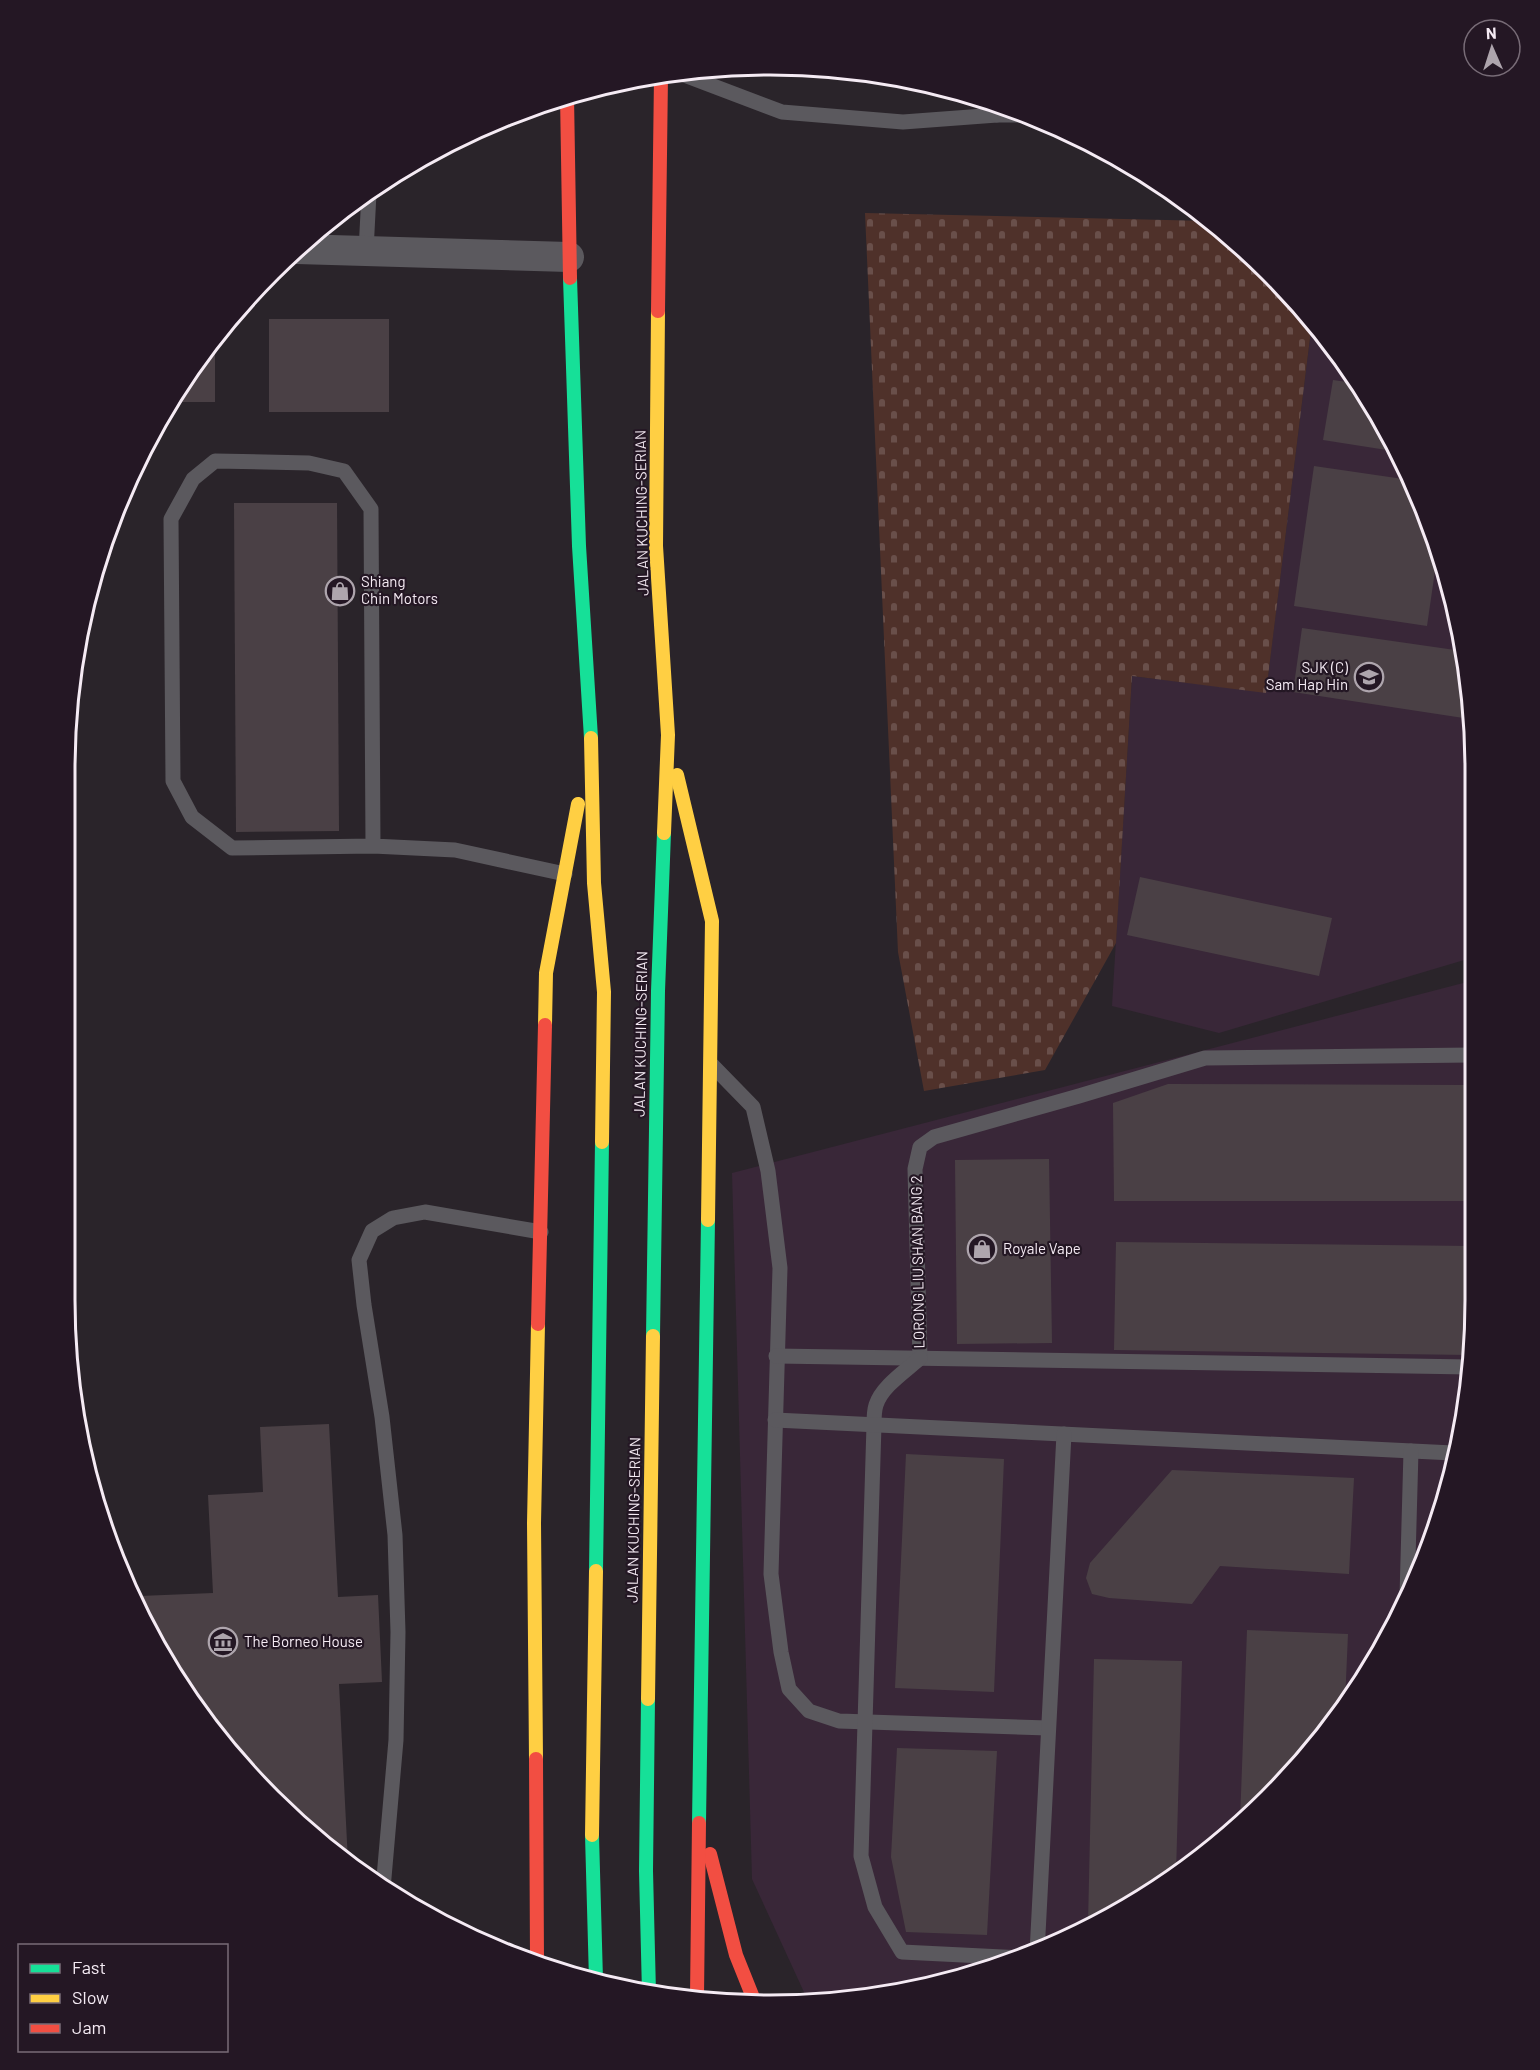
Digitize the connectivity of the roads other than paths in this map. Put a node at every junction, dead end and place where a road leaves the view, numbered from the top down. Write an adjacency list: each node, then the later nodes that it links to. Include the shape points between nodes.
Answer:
1 (694, 79): 4 (lane, via 782,112 903,122)
2 (661, 84): 9 (highway, JALAN KUCHING-SERIAN, via 656,546)
3 (567, 106): 8 (highway)
4 (985, 110)
5 (368, 203): 7 (lane)
6 (310, 249): 7 (street)
7 (366, 251): 8 (street)
8 (569, 257): 10 (highway, via 579,546)
9 (668, 735): 14 (highway, via 712,921); 35 (highway, JALAN KUCHING-SERIAN, via 658,991 646,1871)
10 (591, 739): 12 (highway); 34 (highway, via 594,883 604,992 592,1863)
11 (373, 846): 11 (lane, via 371,509 344,471 309,463 215,462 193,479 171,519 173,781 192,817 232,848); 12 (lane, via 455,850)
12 (565, 874): 15 (highway, via 546,973)
13 (1465, 1055): 17 (lane, LORONG LIU SHAN BANG 2, via 1205,1058 934,1137 920,1147 915,1169)
14 (710, 1063): 16 (lane, via 753,1107 768,1171 780,1268); 27 (highway)
15 (541, 1232): 28 (lane, via 426,1212 393,1218 372,1232 359,1260 395,1535 396,1740); 29 (highway, via 534,1523)
16 (776, 1356): 17 (lane); 19 (lane)
17 (920, 1358): 18 (lane, LORONG LIU SHAN BANG 2); 20 (lane, via 881,1395)
18 (1462, 1367)
19 (775, 1420): 20 (lane); 25 (lane, via 771,1574 789,1689 809,1711 839,1721)
20 (874, 1425): 21 (lane); 25 (lane)
21 (1064, 1434): 22 (lane); 26 (lane)
22 (1411, 1451): 23 (lane); 24 (lane)
23 (1448, 1454)
24 (1408, 1576)
25 (865, 1722): 26 (lane); 33 (lane, via 861,1856 875,1908 902,1952)
26 (1048, 1728): 30 (lane)
27 (700, 1811): 36 (highway); 37 (highway, via 736,1955)
28 (384, 1878)
29 (535, 1924): 31 (highway); 32 (highway)
30 (1038, 1941)
31 (525, 1944)
32 (537, 1954)
33 (997, 1957)
34 (596, 1972)
35 (649, 1984)
36 (697, 1991)
37 (752, 1995)

